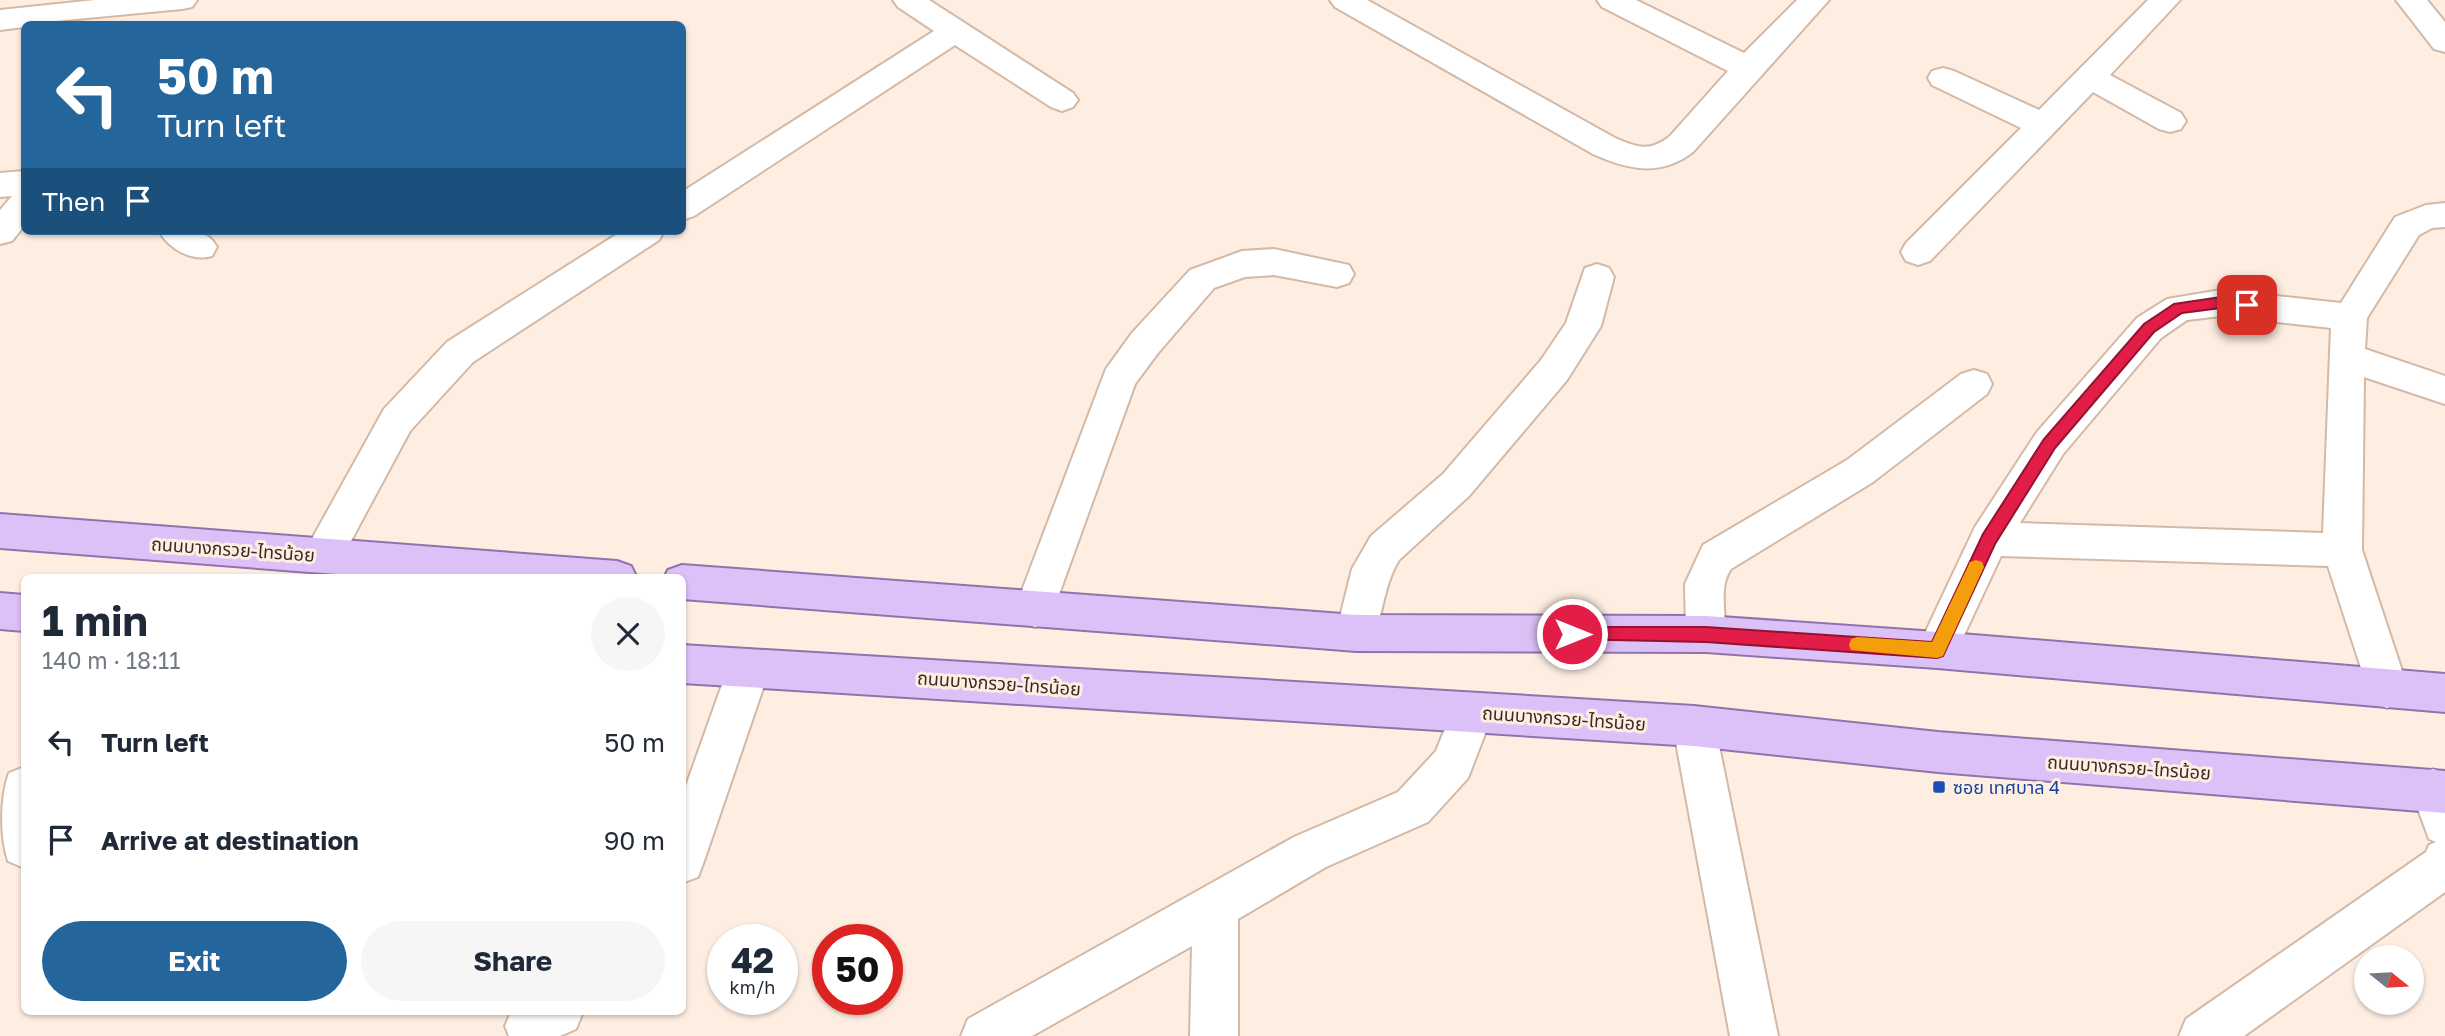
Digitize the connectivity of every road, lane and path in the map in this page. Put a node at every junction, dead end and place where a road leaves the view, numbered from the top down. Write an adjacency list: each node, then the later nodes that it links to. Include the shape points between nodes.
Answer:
1 (182, 0): 9 (street)
2 (209, 0): 10 (street)
3 (908, 0): 11 (street)
4 (1345, 0): 13 (street, via 1623,155 1661,157 1677,149)
5 (1612, 0): 13 (street)
6 (1814, 0): 13 (street)
7 (2165, 0): 14 (street)
8 (2411, 0): 12 (street)
9 (0, 20)
10 (190, 21)
11 (956, 31): 16 (street); 21 (street)
12 (2445, 42)
13 (1748, 68)
14 (2090, 77): 17 (street); 18 (street)
15 (1944, 78): 18 (street)
16 (1062, 100)
17 (2170, 121)
18 (2043, 125): 26 (street)
19 (21, 183): 20 (street)
20 (0, 185)
21 (686, 205)
22 (21, 208): 24 (street)
23 (2445, 215): 29 (street, via 2407,226)
24 (0, 232)
25 (641, 235): 36 (street, via 460,352 397,420)
26 (1918, 252)
27 (1337, 274): 40 (street, via 1274,262 1241,264 1202,279 1181,302 1119,379)
28 (1597, 276): 43 (street, via 1583,326 1554,370 1456,485 1385,548 1372,569)
29 (2350, 317): 30 (street); 34 (street, via 2221,303 2179,308 2149,328 2050,443)
30 (2346, 357): 32 (street); 35 (street)
31 (1974, 384): 44 (street, via 1860,471 1717,557 1703,584)
32 (2445, 390)
33 (0, 531): 36 (main road, ถนนบางกรวย-ไทรน้อย)
34 (1989, 539): 35 (street); 45 (street)
35 (2342, 550): 48 (street)
36 (323, 555): 37 (main road, ถนนบางกรวย-ไทรน้อย)
37 (464, 572): 38 (main road, ถนนบางกรวย-ไทรน้อย)
38 (515, 574)
39 (686, 582): 40 (main road)
40 (1035, 609): 43 (main road)
41 (0, 611): 42 (main road)
42 (21, 613)
43 (1356, 633): 44 (main road)
44 (1706, 634): 45 (main road)
45 (1937, 650): 48 (main road)
46 (686, 664): 47 (main road, ถนนบางกรวย-ไทรน้อย)
47 (749, 668): 50 (main road, ถนนบางกรวย-ไทรน้อย); 55 (street)
48 (2387, 689): 49 (main road)
49 (2445, 693)
50 (1472, 713): 51 (main road, ถนนบางกรวย-ไทรน้อย); 57 (street, via 1453,764 1413,807 1310,852)
51 (1694, 726): 53 (main road, ถนนบางกรวย-ไทรน้อย); 60 (street)
52 (21, 794): 54 (street)
53 (2441, 802)
54 (21, 841)
55 (686, 849)
56 (2445, 860): 61 (street, via 2444,866)
57 (1215, 907): 58 (street); 59 (street)
58 (985, 1036)
59 (1214, 1036)
60 (1754, 1036)
61 (2203, 1036)

